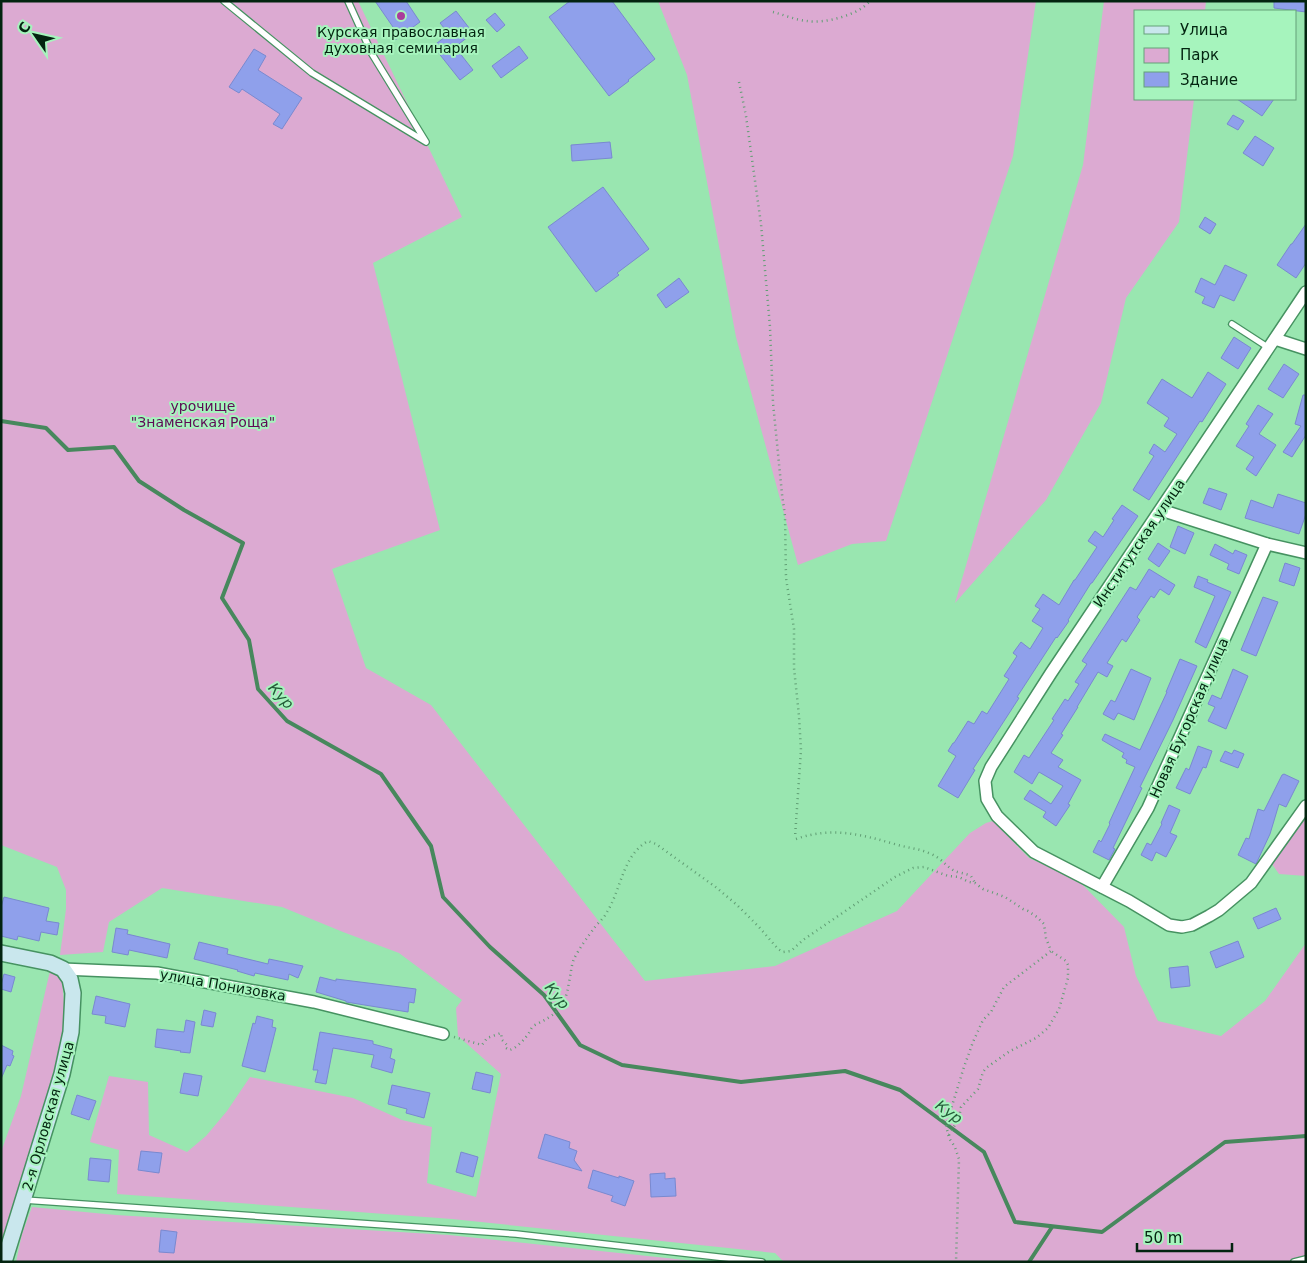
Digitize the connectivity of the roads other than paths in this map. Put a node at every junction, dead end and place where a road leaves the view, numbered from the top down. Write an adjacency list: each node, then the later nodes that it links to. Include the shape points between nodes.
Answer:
1 (224, 1): 2 (lane, via 312,73 426,142 372,54)
2 (348, 1)
3 (1306, 292): 5 (street, Институтская улица)
4 (1232, 324): 5 (lane)
5 (1272, 343): 6 (street); 7 (street, Институтская улица)
6 (1306, 349)
7 (1161, 510): 8 (street); 11 (street, Институтская улица, via 1051,673 985,781 986,799 997,816 1034,852)
8 (1267, 544): 9 (street); 11 (street, Новая Бугорская улица, via 1148,808)
9 (1306, 554)
10 (1306, 806): 11 (street, via 1252,883 1219,910 1192,925 1169,924)
11 (1102, 887)
12 (1, 953): 13 (main road, улица Понизовка, via 50,963)
13 (62, 969): 14 (street, улица Понизовка, via 157,973 314,1002); 15 (main road, 2-я Орловская улица, via 70,979 73,993 71,1032 62,1074)
14 (442, 1034)
15 (24, 1200): 17 (main road, 2-я Орловская улица); 18 (lane, via 516,1234)
16 (1306, 1259): 19 (lane)
17 (4, 1262)
18 (762, 1262)
19 (1294, 1262)

